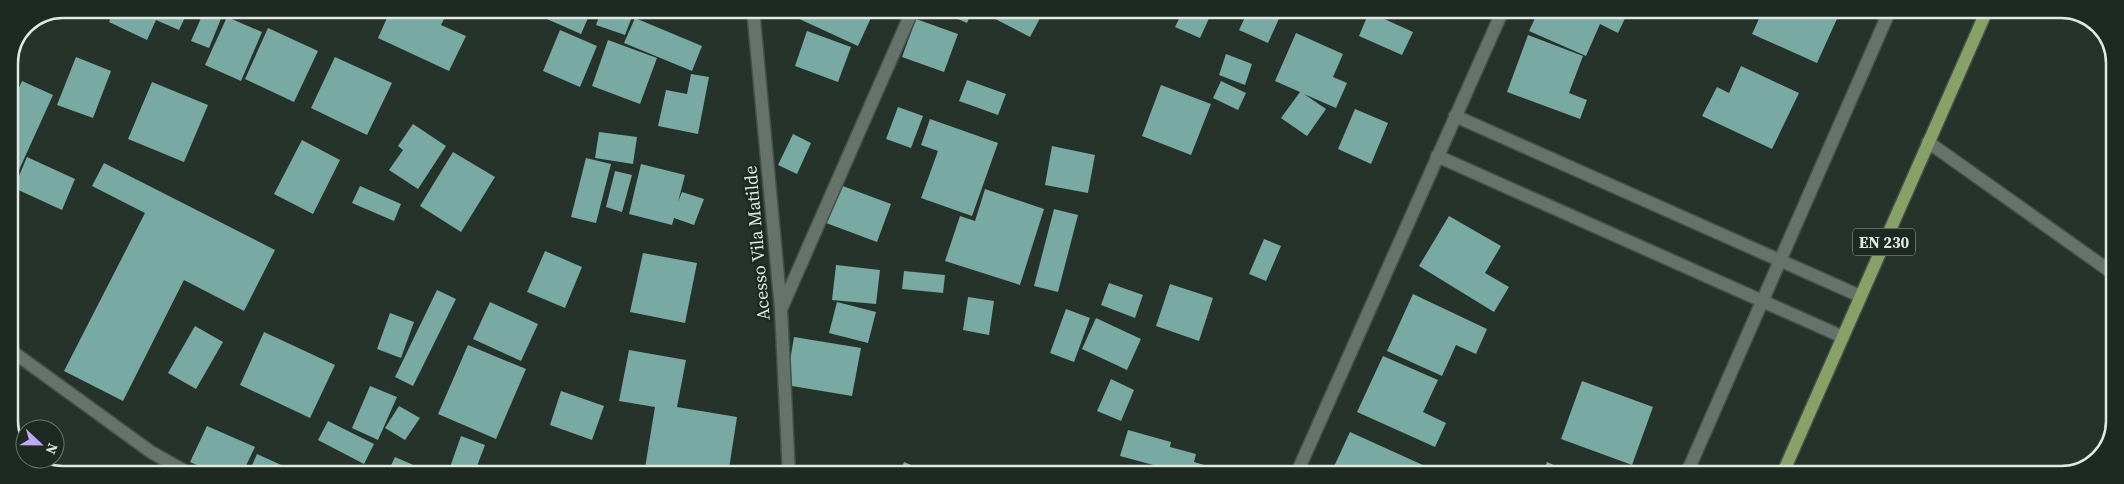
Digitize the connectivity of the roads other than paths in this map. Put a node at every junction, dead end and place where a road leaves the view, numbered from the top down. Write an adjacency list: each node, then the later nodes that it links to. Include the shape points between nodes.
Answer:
1 (754, 18): 13 (street, Acesso Vila Matilde)
2 (909, 18): 13 (street)
3 (1499, 18): 6 (street)
4 (1886, 18): 9 (street)
5 (1983, 18): 7 (main road, EN 230)
6 (1455, 116): 8 (street); 9 (street)
7 (1928, 142): 10 (street); 11 (main road, EN 230)
8 (1437, 156): 12 (street); 18 (street)
9 (1780, 260): 11 (street); 12 (street)
10 (2106, 268)
11 (1860, 296): 14 (main road, EN 230)
12 (1762, 302): 14 (street); 19 (street)
13 (781, 309): 17 (street, Acesso Vila Matilde)
14 (1843, 337): 20 (main road, EN 230)
15 (18, 356): 16 (street, via 151,452)
16 (176, 466)
17 (789, 466)
18 (1300, 466)
19 (1690, 466)
20 (1786, 466)

